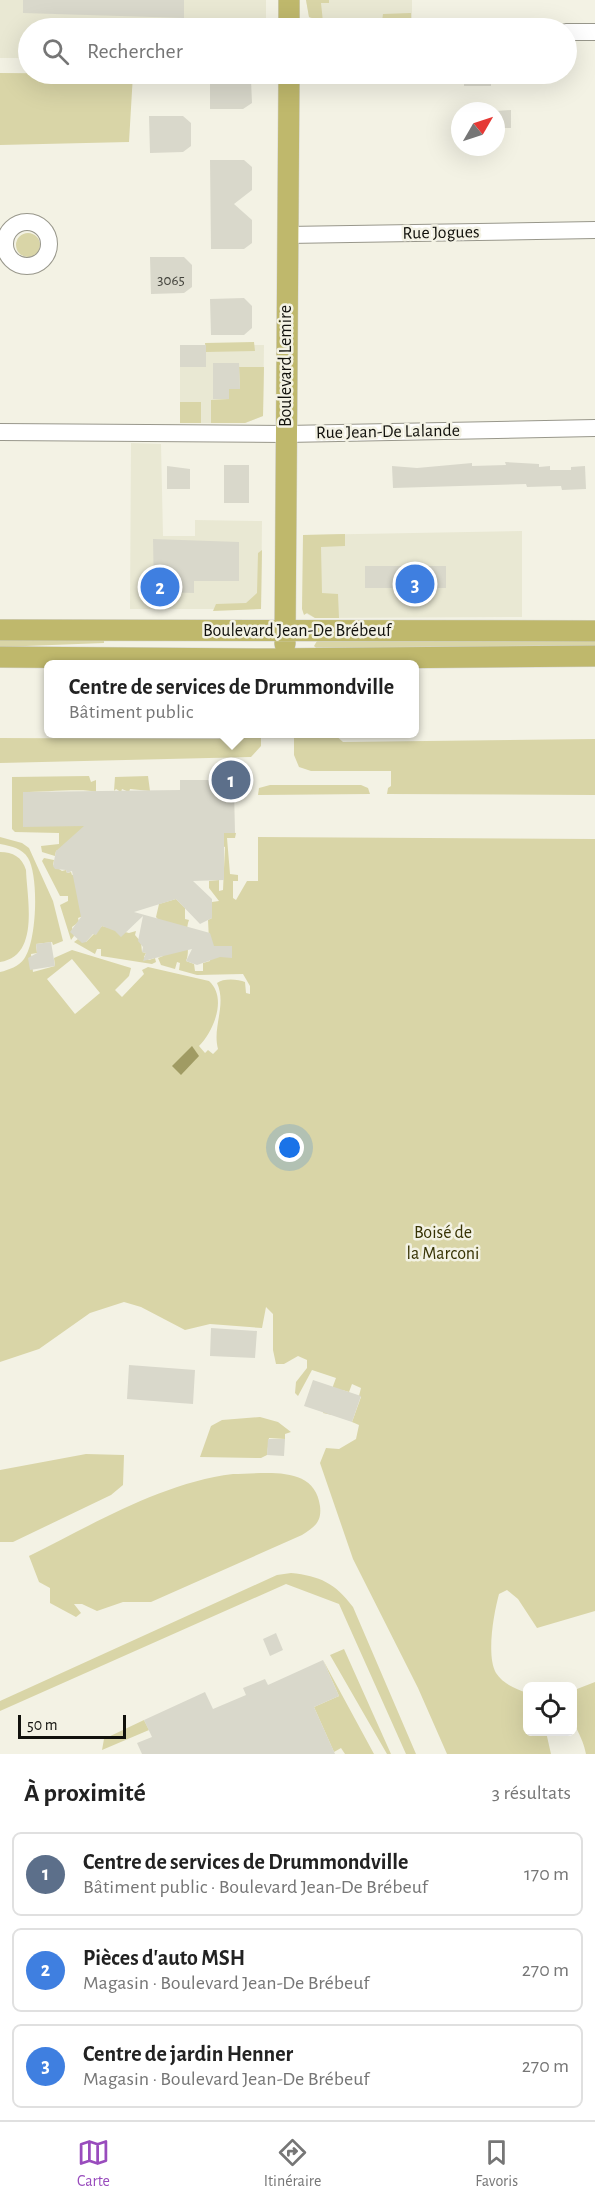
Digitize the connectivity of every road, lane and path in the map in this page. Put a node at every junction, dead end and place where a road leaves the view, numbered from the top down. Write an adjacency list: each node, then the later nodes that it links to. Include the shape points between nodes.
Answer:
1 (289, 0): 2 (main road)
2 (289, 18)
3 (577, 32): 4 (street)
4 (595, 32)
5 (288, 84): 7 (main road, Boulevard Lemire)
6 (595, 230): 7 (street, Rue Jogues)
7 (287, 235): 10 (main road, Boulevard Lemire)
8 (595, 428): 10 (street, Rue Jean-De Lalande)
9 (0, 432): 10 (street, Rue Jean-De Lalande)
10 (286, 434): 12 (main road, Boulevard Lemire)
11 (0, 630): 12 (main road, Boulevard Jean-De Brébeuf)
12 (285, 631): 13 (main road, Boulevard Jean-De Brébeuf); 16 (main road, Boulevard Lemire)
13 (595, 631)
14 (595, 656): 16 (main road, Boulevard Jean-De Brébeuf)
15 (0, 657): 16 (main road, Boulevard Jean-De Brébeuf)
16 (285, 659)

